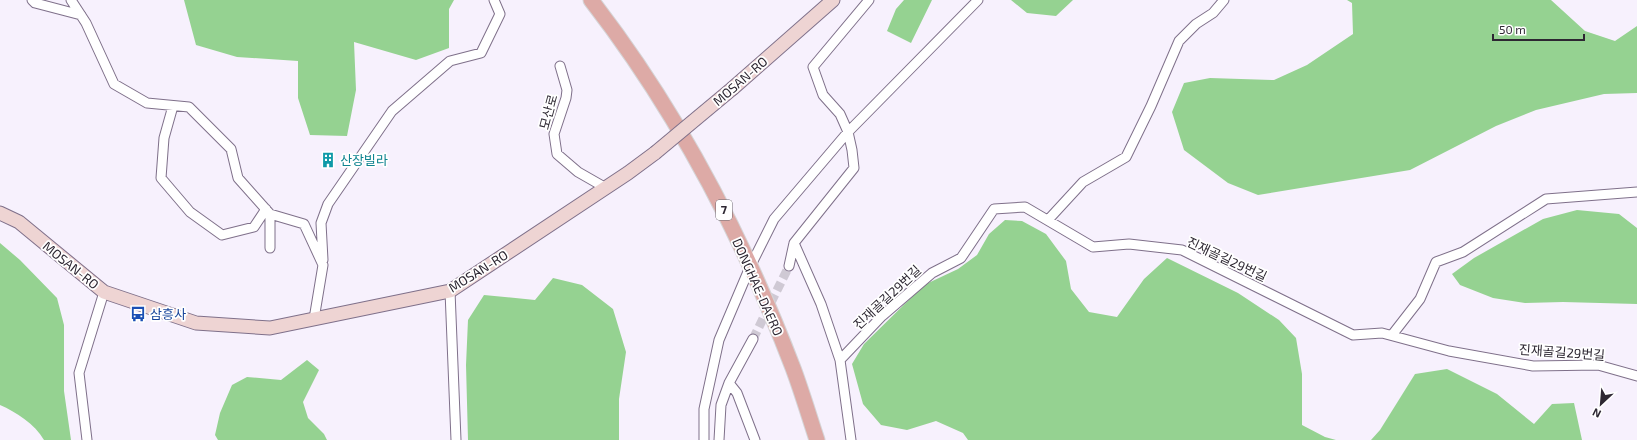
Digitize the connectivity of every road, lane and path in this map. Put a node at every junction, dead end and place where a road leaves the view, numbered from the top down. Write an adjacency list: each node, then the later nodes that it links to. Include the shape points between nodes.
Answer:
1 (32, 0): 9 (street)
2 (71, 0): 9 (street)
3 (494, 0): 20 (street, via 500,14 481,53 450,62 392,111 328,204 321,222)
4 (591, 0): 22 (main road, DONGHAE-DAERO / 7, via 661,99 725,213)
5 (833, 0): 13 (street, MOSAN-RO, bridge, via 655,153)
6 (869, 0): 12 (street, via 813,67 824,94 840,114)
7 (978, 0): 12 (street)
8 (1224, 0): 17 (street, via 1179,42 1126,157 1082,182)
9 (81, 16): 11 (street, via 114,84 148,103)
10 (560, 66): 13 (street, 모산로, via 567,90 554,134 556,154 578,172)
11 (173, 106): 15 (street, via 190,107 231,149 238,178); 15 (street, via 164,138 161,178 190,212 222,235 254,227)
12 (848, 132): 18 (street, via 854,168); 22 (street, via 774,219)
13 (606, 188): 23 (street, MOSAN-RO)
14 (1637, 192): 26 (street, via 1546,199 1463,252 1436,262 1420,299)
15 (268, 212): 19 (street); 20 (street, via 304,224)
16 (0, 213): 24 (street, MOSAN-RO, via 19,222)
17 (1048, 220): 26 (street, 진재골길29번길, via 1093,247 1129,244 1182,250 1353,335); 28 (street, 진재골길29번길, via 1025,207 994,209 961,258 932,272 882,316)
18 (794, 243): 21 (street); 28 (street, via 821,304)
19 (270, 248)
20 (323, 265): 25 (street)
21 (789, 266)
22 (750, 267): 33 (street, via 719,340 704,409); 36 (main road, DONGHAE-DAERO / 7, via 793,369)
23 (450, 290): 25 (street, MOSAN-RO); 32 (street)
24 (104, 292): 25 (street, MOSAN-RO, via 196,323 270,328); 31 (street, via 79,373)
25 (314, 319)
26 (1392, 335): 29 (street, 진재골길29번길, via 1449,351 1533,366 1598,365)
27 (753, 339): 30 (street)
28 (840, 360): 37 (street)
29 (1637, 376)
30 (729, 383): 34 (street, via 721,405); 35 (street, via 736,393)
31 (87, 440)
32 (456, 440)
33 (704, 440)
34 (719, 440)
35 (754, 440)
36 (817, 440)
37 (851, 440)

